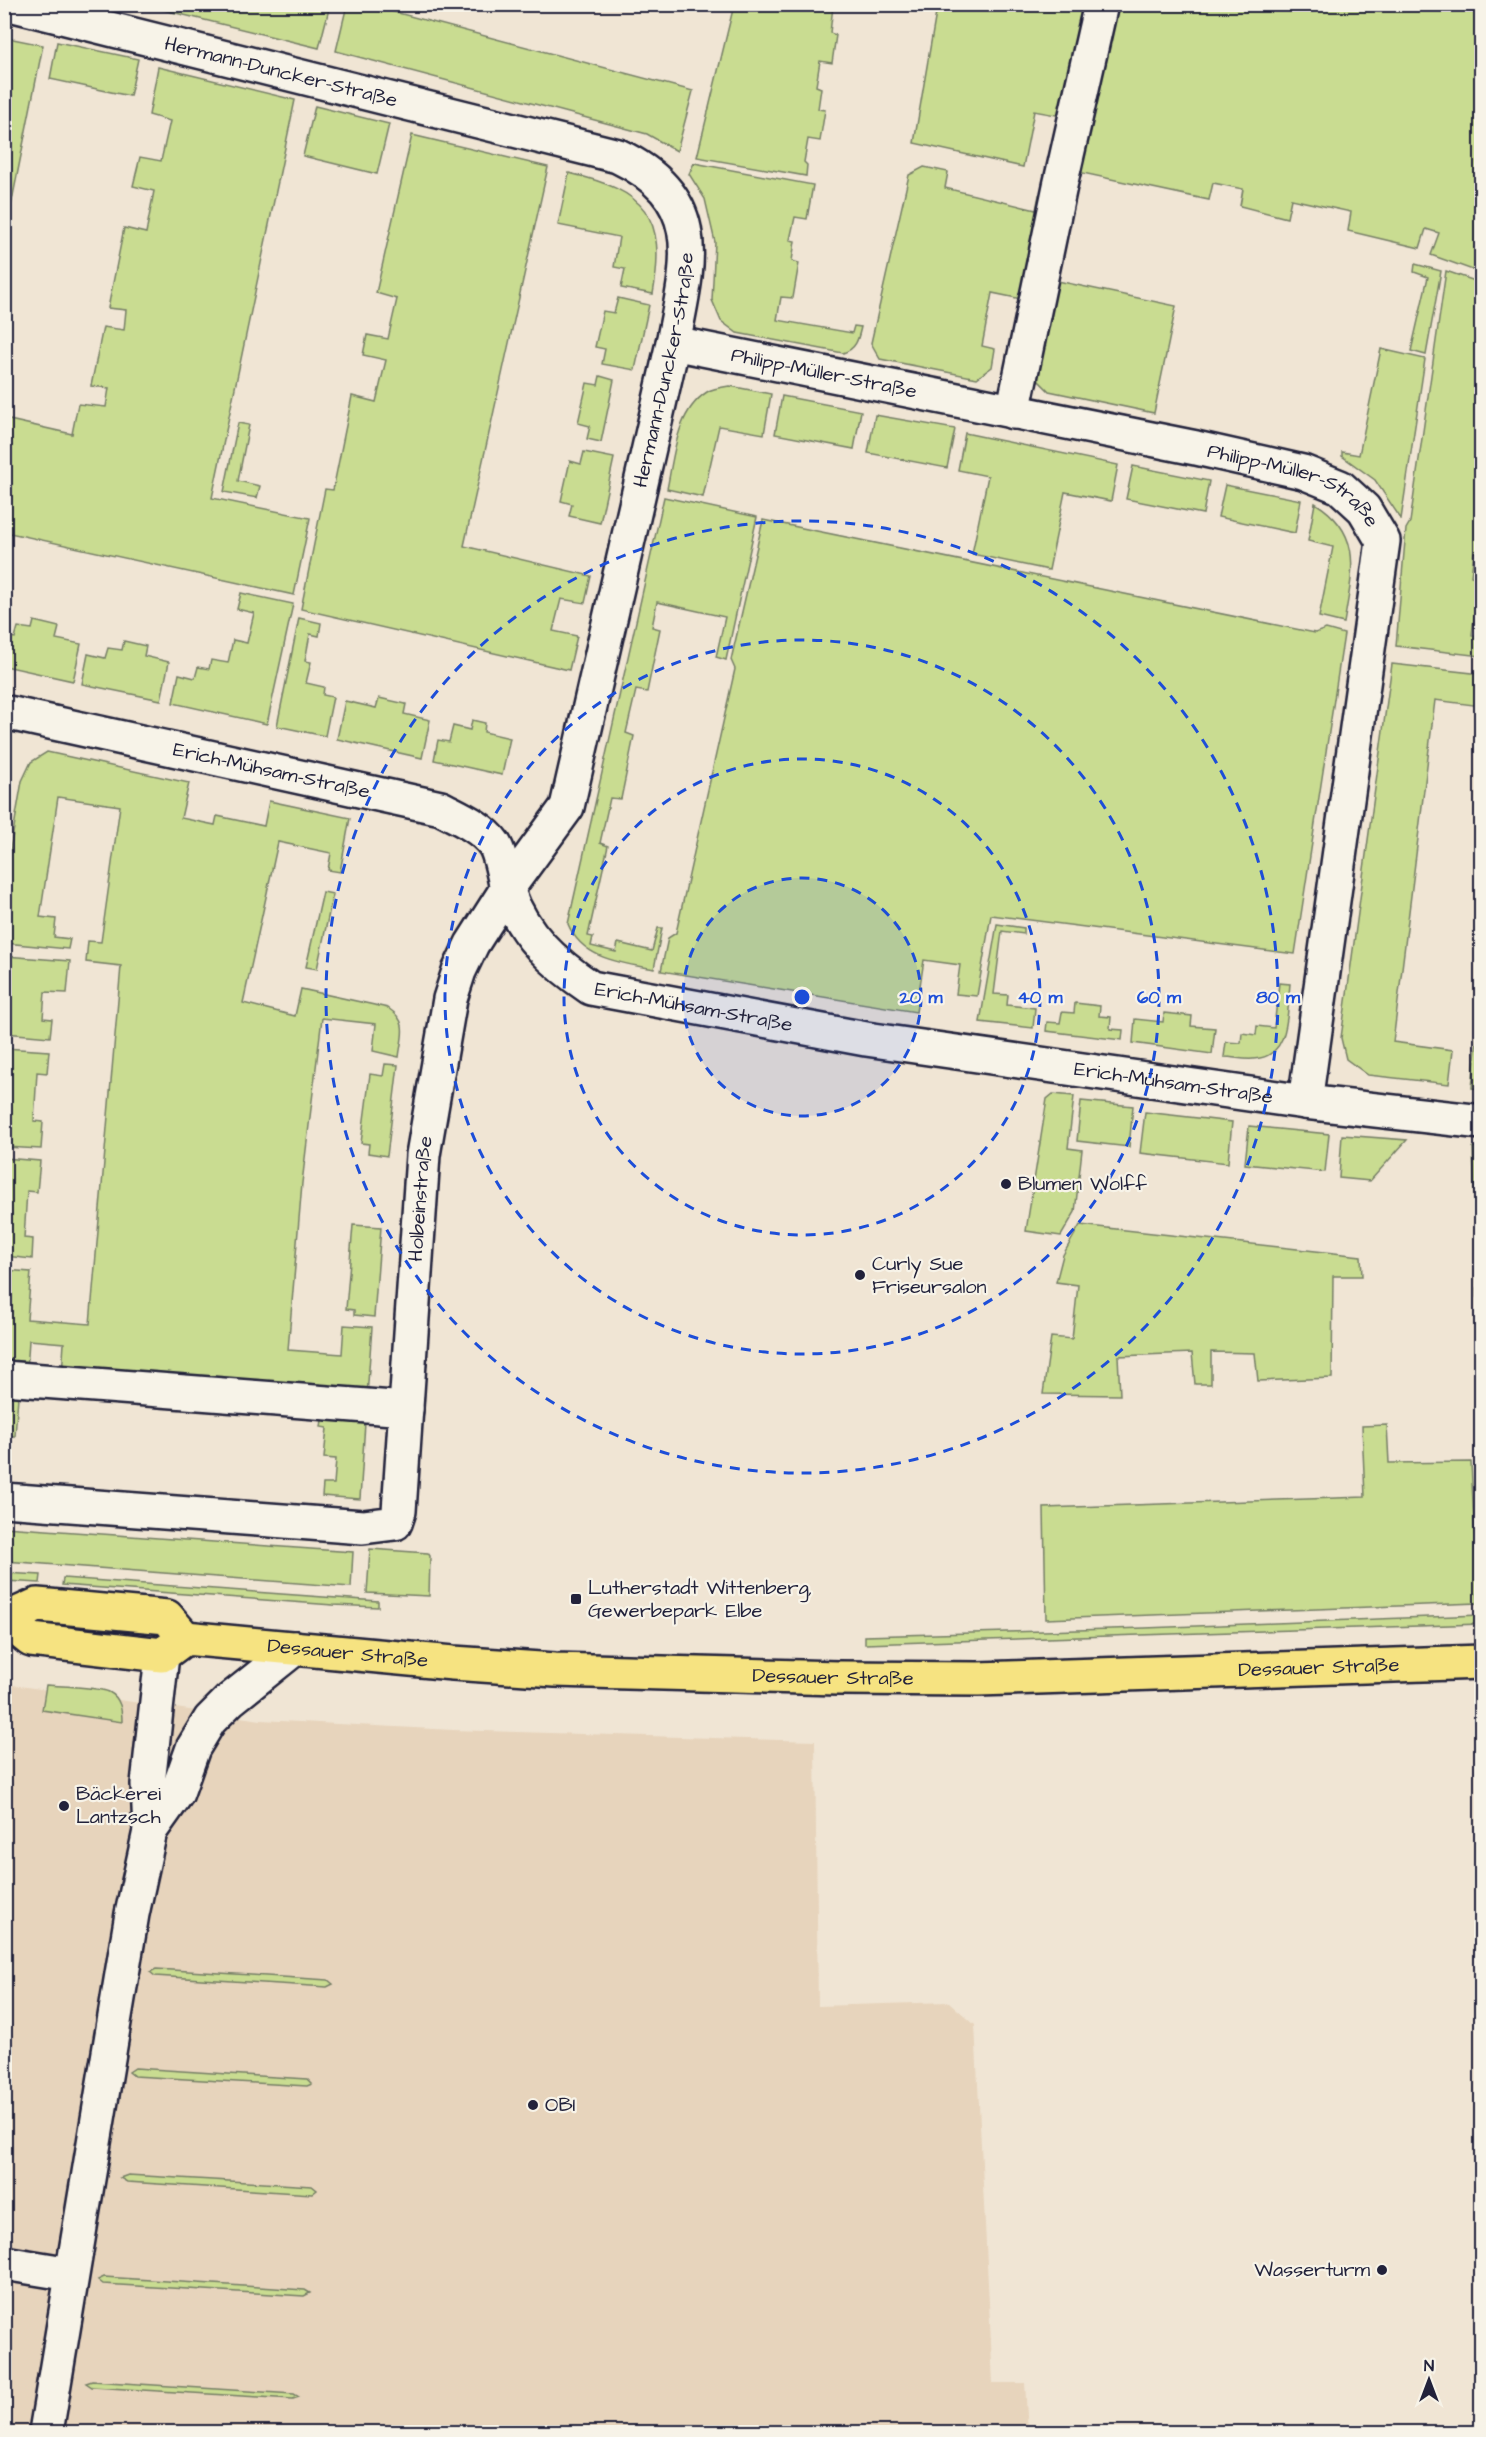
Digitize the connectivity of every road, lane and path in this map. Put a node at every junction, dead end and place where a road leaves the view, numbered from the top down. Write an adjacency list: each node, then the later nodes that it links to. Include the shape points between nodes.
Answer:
1 (10, 4): 3 (street, Hermann-Duncker-Straße, via 618,156 641,167 671,198 687,236 685,280)
2 (1101, 4): 4 (street)
3 (673, 343): 4 (street, Philipp-Müller-Straße); 6 (street, Hermann-Duncker-Straße, via 567,807)
4 (1013, 412): 7 (street, Philipp-Müller-Straße, via 1303,472 1340,487 1364,509 1383,540)
5 (5, 714): 6 (street, Erich-Mühsam-Straße, via 441,808 476,827 494,844)
6 (507, 889): 7 (street, Erich-Mühsam-Straße, via 515,911 534,940 559,966 591,988 866,1039); 10 (street, Holbeinstraße, via 459,971 444,1027 423,1155)
7 (1305, 1102): 8 (street, Erich-Mühsam-Straße)
8 (1482, 1122)
9 (4, 1378): 10 (street)
10 (406, 1409): 11 (street, Holbeinstraße, via 395,1523 363,1527)
11 (4, 1500)
12 (5, 1620): 13 (main road, via 37,1605 167,1617)
13 (173, 1646): 14 (main road, Dessauer Straße); 16 (street, via 148,1784)
14 (295, 1648): 15 (main road, Dessauer Straße, via 555,1670 916,1679); 16 (street, via 210,1720 193,1748 177,1793)
15 (1482, 1662)
16 (150, 1831): 18 (street, via 132,1914)
17 (4, 2263): 18 (street)
18 (71, 2274): 19 (street)
19 (46, 2433)

